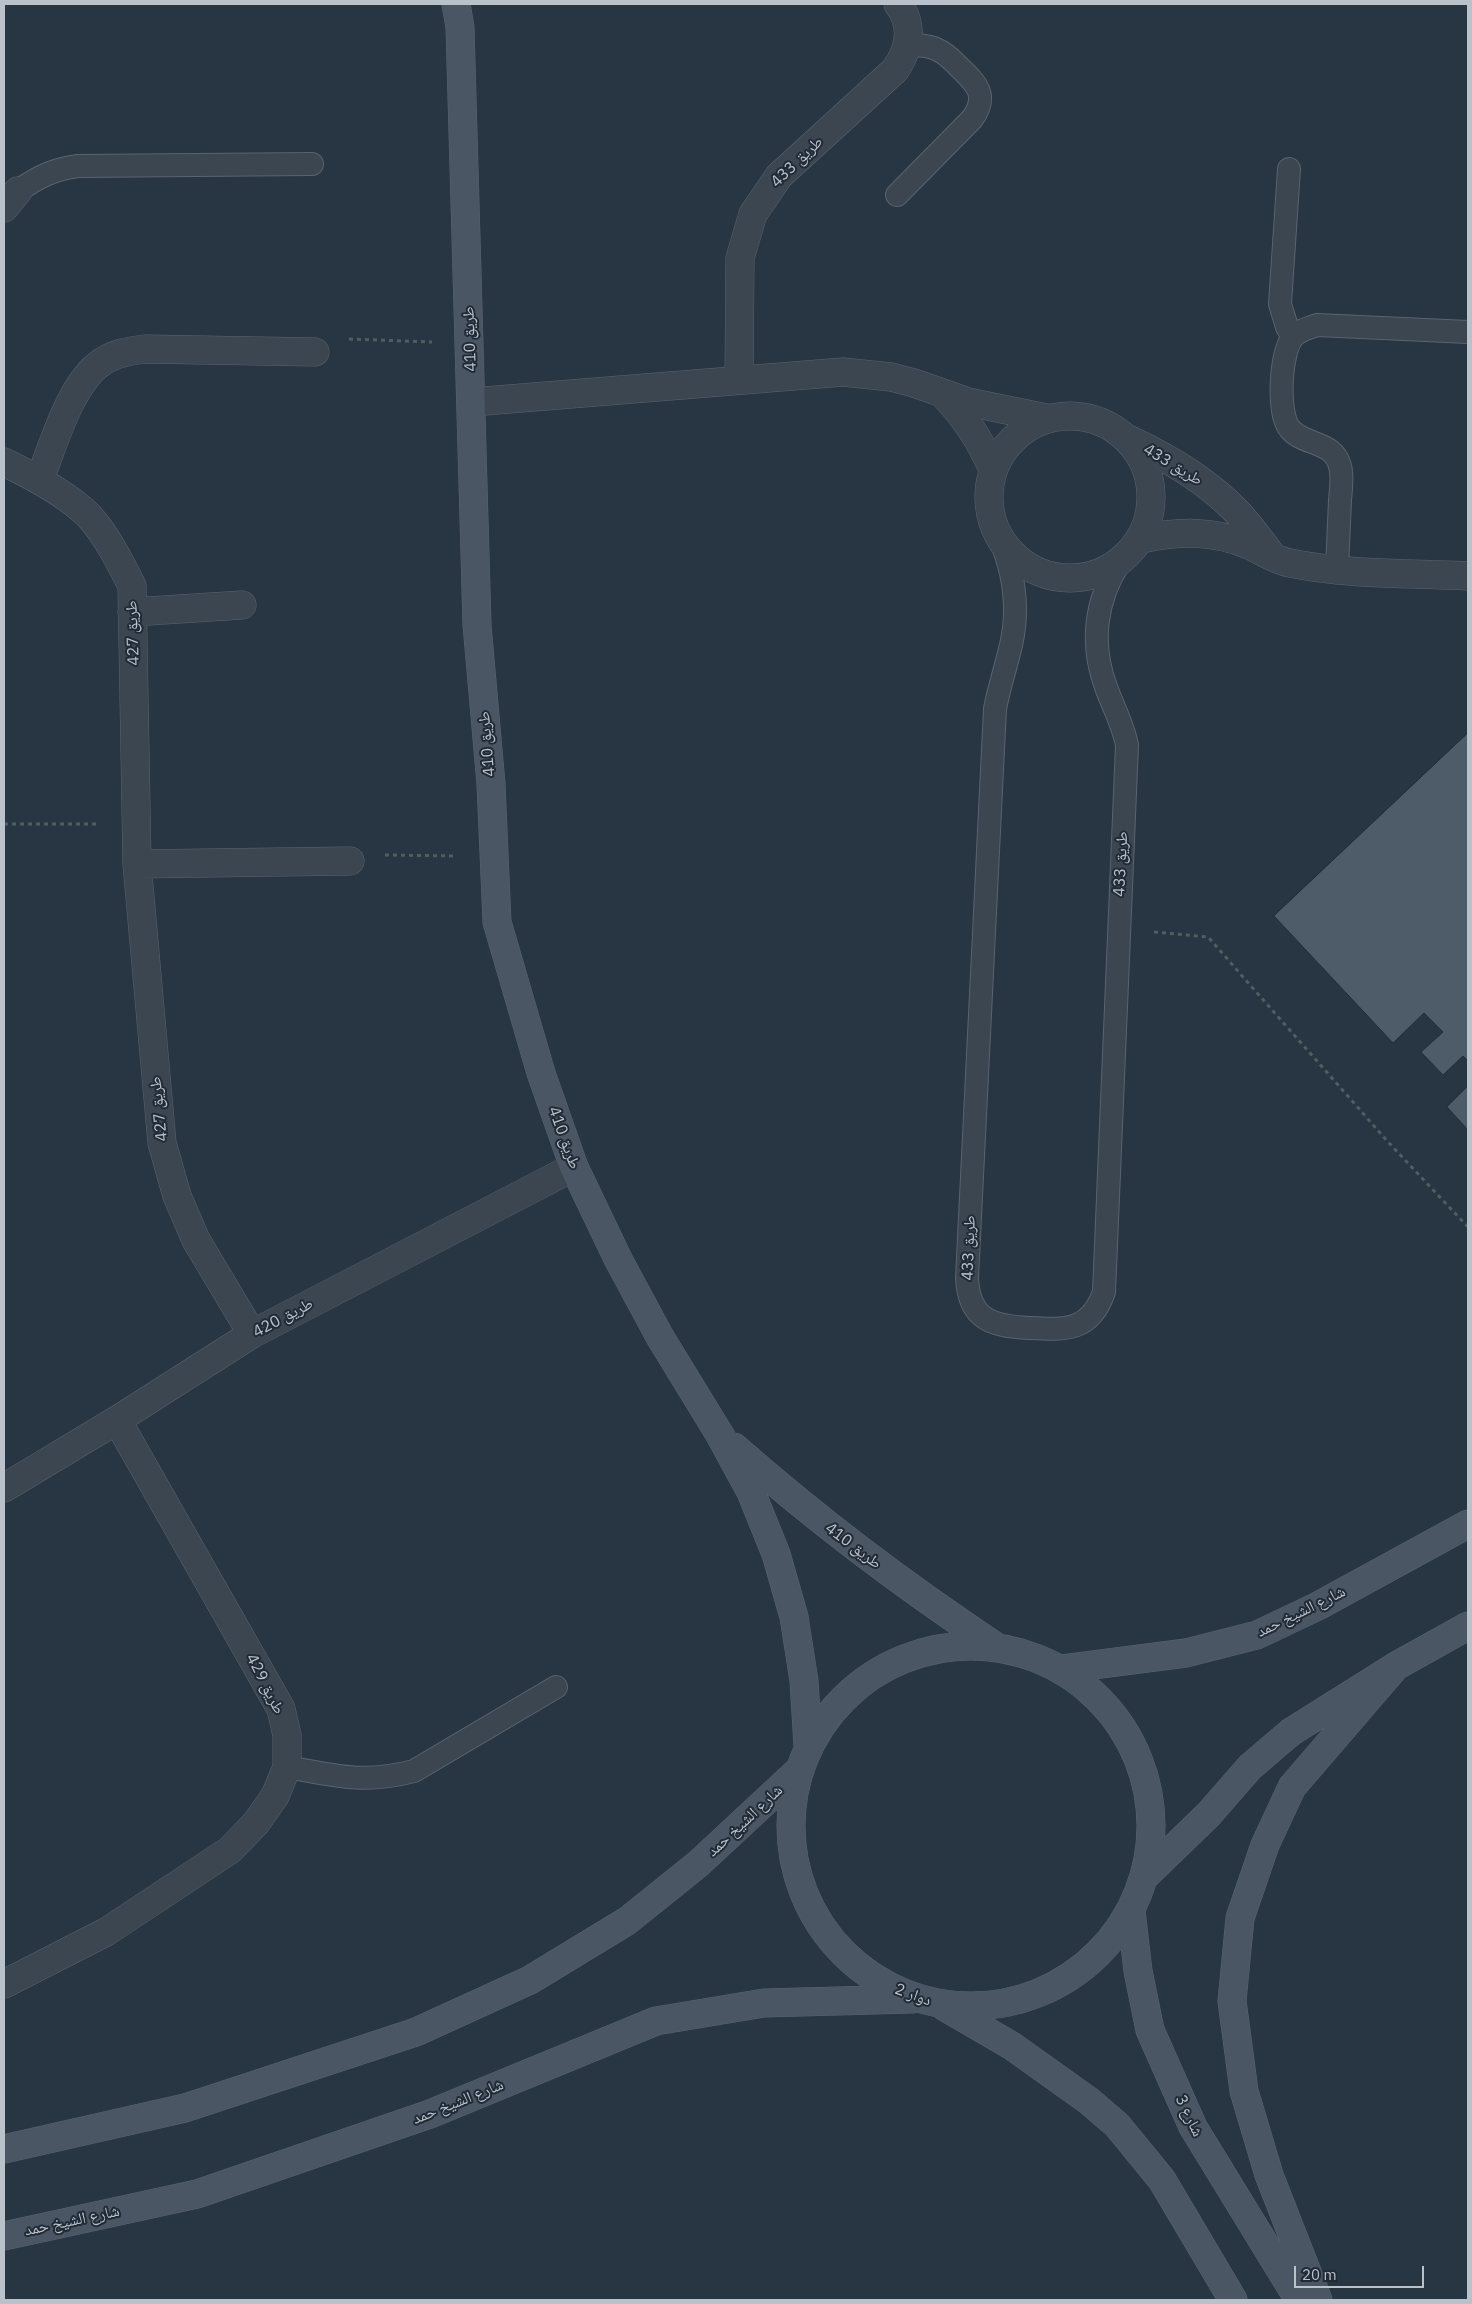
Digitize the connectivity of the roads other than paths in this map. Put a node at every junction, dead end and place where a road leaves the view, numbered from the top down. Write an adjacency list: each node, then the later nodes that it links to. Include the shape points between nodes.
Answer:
1 (456, 4): 13 (main road, طريق 410, via 460,27)
2 (898, 4): 3 (street, via 906,18)
3 (908, 46): 6 (lane, via 928,46 947,54 974,81 981,100 979,111 972,119); 11 (street, طريق 433, via 904,59 895,70 779,176 753,214 740,258)
4 (312, 164): 7 (lane, via 78,166 40,176)
5 (1289, 169): 9 (lane, via 1280,304)
6 (897, 195)
7 (11, 199)
8 (1468, 332): 9 (lane, via 1317,325)
9 (1293, 337): 23 (lane, via 1284,362 1282,410 1292,432 1305,440 1324,445 1340,466)
10 (315, 352): 18 (street, via 145,349 122,352 85,376 74,394)
11 (738, 380): 12 (street, via 819,373 867,373 914,383); 13 (street)
12 (943, 394): 14 (street, via 994,409); 17 (street, via 973,429)
13 (472, 402): 29 (main road, طريق 410, via 478,625 491,784 497,922 541,1074)
14 (1046, 418): 15 (street, via 1063,415 1098,420); 17 (street, via 1013,438)
15 (1128, 439): 20 (street, via 1141,456 1149,476 1152,498 1149,519); 21 (street, طريق 433, via 1199,478 1239,514)
16 (4, 462): 18 (street, طريق 427)
17 (993, 470): 19 (street, via 989,493 991,515)
18 (40, 479): 26 (street, طريق 427, via 88,516 114,552 132,586)
19 (1000, 536): 22 (street, via 1016,557 1044,574 1084,578); 22 (lane, طريق 433, via 1013,578 1016,601 1011,645 995,709 967,1278 971,1302 978,1313 996,1325 1058,1330 1071,1328 1092,1315 1104,1292 1127,745 1100,666 1097,627 1103,592)
20 (1141, 539): 21 (street, via 1168,533 1224,536); 22 (street)
21 (1275, 560): 23 (street)
22 (1120, 562)
23 (1337, 569): 24 (street)
24 (1468, 576)
25 (242, 605): 26 (street)
26 (132, 612): 28 (street, طريق 427)
27 (350, 861): 28 (street)
28 (137, 864): 30 (street, طريق 427, via 162,1143 177,1196 196,1240)
29 (574, 1167): 30 (street, طريق 420); 32 (main road, طريق 410, via 660,1337)
30 (252, 1334): 31 (street, طريق 420)
31 (116, 1420): 33 (street, طريق 420); 41 (street, طريق 429, via 281,1709 288,1736)
32 (720, 1435): 36 (main road, طريق 410, via 833,1531); 40 (main road, طريق 410, via 751,1492 776,1554 794,1616 804,1681)
33 (4, 1488)
34 (1468, 1524): 38 (main road, شارع الشيخ حمد, via 1257,1636 1186,1653)
35 (1468, 1626): 37 (main road)
36 (995, 1646): 38 (main road, دوار 2, via 1029,1654); 40 (main road, دوار 2, via 949,1646 905,1656 866,1678 832,1708)
37 (1396, 1666): 43 (main road, via 1291,1732 1250,1767 1209,1814); 52 (main road, via 1292,1787 1265,1845 1240,1918 1232,2001 1244,2091 1269,2175)
38 (1062, 1669): 43 (main road, دوار 2, via 1099,1698 1128,1737 1146,1781 1151,1828)
39 (556, 1687): 41 (lane, via 414,1771 367,1779)
40 (808, 1746): 42 (main road, دوار 2)
41 (287, 1767): 45 (street, طريق 429, via 275,1796 256,1823 230,1850 106,1932)
42 (798, 1771): 46 (main road, دوار 2, via 790,1817 794,1864 809,1909 837,1948 872,1978); 48 (main road, شارع الشيخ حمد, via 698,1864 628,1921 530,1980 416,2032 185,2108)
43 (1145, 1876): 44 (main road, دوار 2)
44 (1131, 1911): 47 (main road, دوار 2, via 1105,1948 1072,1978 1031,1998 987,2007); 51 (main road, شارع 3, via 1138,1971 1150,2030 1193,2127)
45 (4, 1984)
46 (915, 1999): 47 (main road, دوار 2); 49 (main road, شارع الشيخ حمد, via 764,2002 656,2021 430,2114 197,2194)
47 (942, 2005): 50 (main road, via 1012,2046 1117,2125 1162,2180)
48 (4, 2149)
49 (4, 2236)
50 (1234, 2300)
51 (1299, 2300)
52 (1318, 2300)

